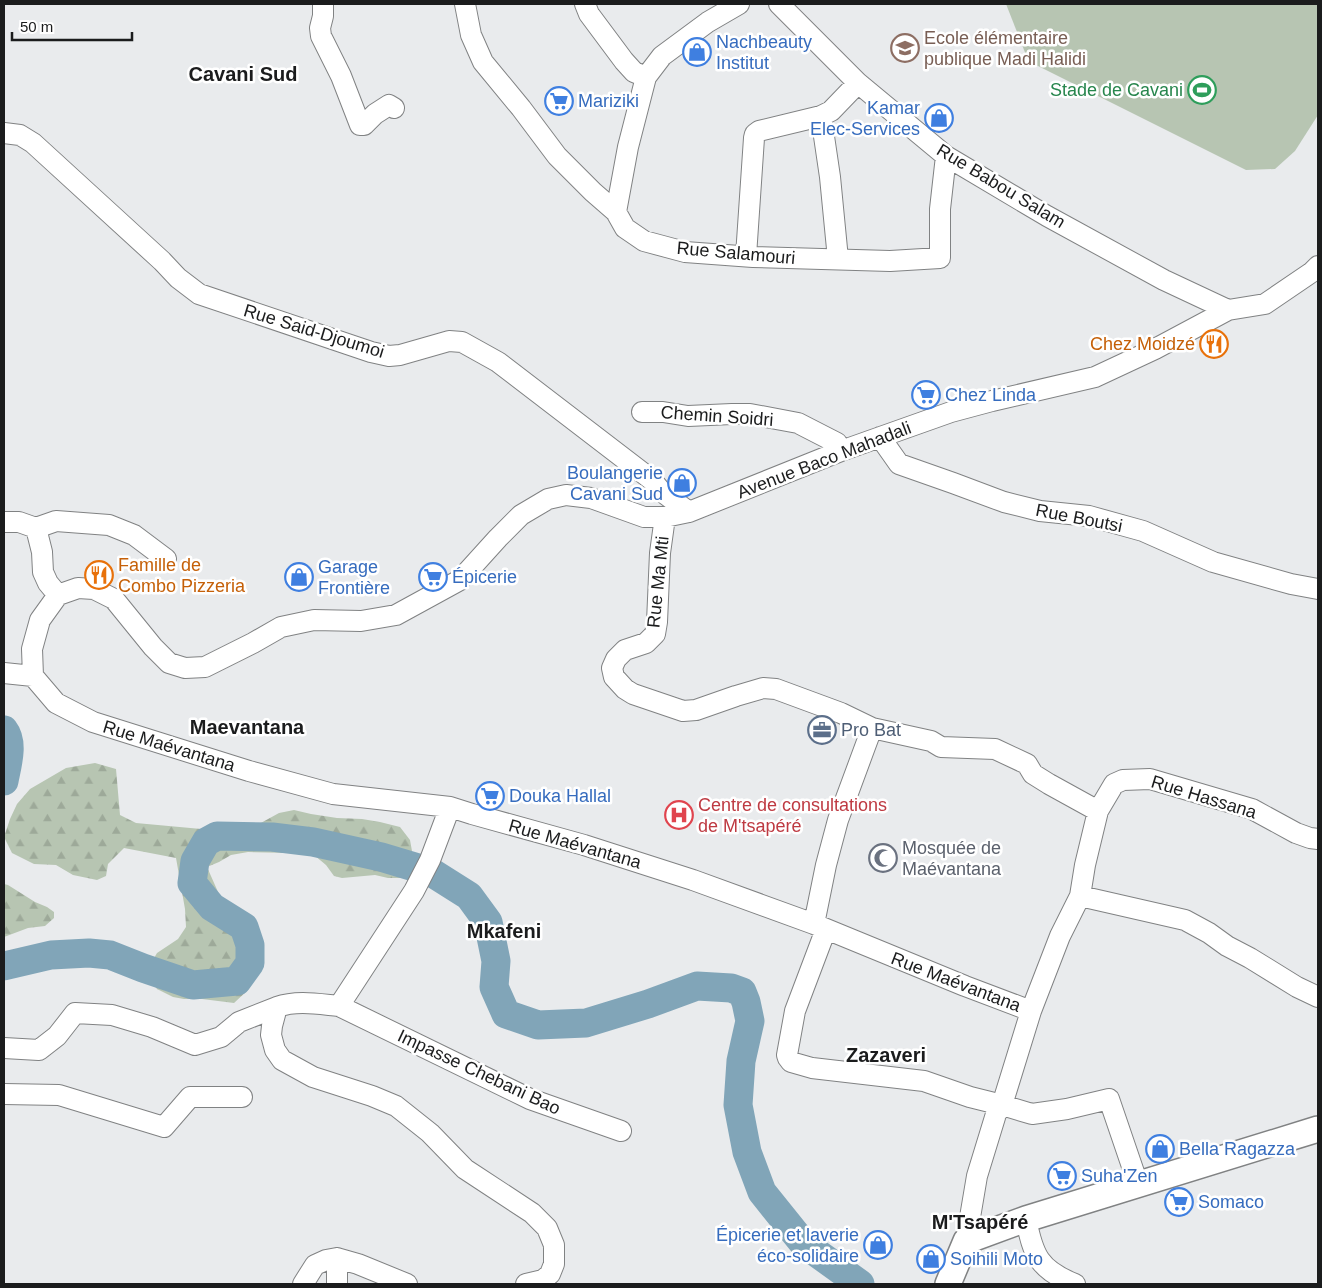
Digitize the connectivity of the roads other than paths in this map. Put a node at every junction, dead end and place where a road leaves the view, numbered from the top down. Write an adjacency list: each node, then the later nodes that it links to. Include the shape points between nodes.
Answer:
1 (323, 4): 8 (street, via 321,36 360,124 364,125 384,107 390,105)
2 (466, 4): 12 (street, Rue Salamouri, via 471,35 483,62 557,156)
3 (585, 4): 6 (street, via 624,61 634,72)
4 (739, 4): 6 (street, via 662,56)
5 (779, 4): 7 (street, Rue Babou Salam)
6 (646, 77): 12 (street)
7 (858, 84): 9 (street, via 831,111); 11 (street, Rue Babou Salam)
8 (394, 108)
9 (821, 116): 13 (street, via 755,134); 14 (street)
10 (4, 133): 20 (street, Rue Said-Djoumoi, via 20,135 33,143 178,278 200,294 389,356 449,341 462,342 498,362)
11 (946, 156): 14 (street, Rue Salamouri, via 940,209 940,258 890,261); 16 (street, Rue Babou Salam, via 1164,280)
12 (616, 212): 13 (street, Rue Salamouri, via 625,228 644,241 685,252)
13 (746, 256): 14 (street, Rue Salamouri)
14 (838, 259)
15 (1318, 266): 16 (street, Avenue Baco Mahadali, via 1265,304)
16 (1228, 310): 18 (street, Avenue Baco Mahadali, via 1094,377 967,408)
17 (642, 412): 19 (street, Chemin Soidri, via 688,416 750,414 798,423 838,442)
18 (880, 438): 19 (street, Avenue Baco Mahadali); 25 (street, Rue Boutsi, via 899,464 1004,502 1040,511 1089,516 1143,531 1213,562)
19 (841, 451): 20 (street, Avenue Baco Mahadali)
20 (689, 512): 21 (street)
21 (666, 517): 26 (street, via 644,517 591,498 566,496 548,499 522,515 460,580 396,615 361,621 314,620 281,627 205,667 186,668 169,663 114,599 94,589 78,588); 29 (street, Rue Ma Mti, via 660,553 655,634 646,643 625,650 612,668 614,677 625,689 683,711 696,710 763,688 776,689)
22 (4, 522): 23 (street, via 19,522)
23 (36, 528): 24 (street, via 56,521 109,525 134,535); 26 (street, via 43,572)
24 (166, 558)
25 (1318, 589)
26 (58, 595): 28 (street, via 40,620 32,649)
27 (4, 673): 28 (street)
28 (33, 676): 30 (street, Rue Maévantana, via 56,703 93,722 121,731 332,794)
29 (872, 728): 31 (street, via 942,747 995,749 1027,764 1033,774); 34 (street, via 838,820 826,865)
30 (450, 807): 34 (street, Rue Maévantana, via 693,880); 36 (street, via 414,891)
31 (1098, 811): 32 (street, Rue Hassana, via 1114,784 1123,780 1150,779 1252,809 1296,833); 33 (street, Rue Hassana)
32 (1318, 839)
33 (1080, 896): 35 (street, via 1185,920); 38 (street, Rue Hassana, via 1060,936)
34 (820, 927): 38 (street, Rue Maévantana); 42 (street, via 795,1011 787,1055 791,1062 812,1068 924,1082)
35 (1318, 997)
36 (339, 1006): 37 (street, via 288,1003); 44 (street, Impasse Chebani Bao, via 530,1099)
37 (277, 1007): 39 (street, via 239,1022 220,1037 195,1046 152,1027 112,1015 75,1013 39,1050); 52 (street, via 272,1035 275,1050 282,1060 312,1077 396,1106 430,1133 465,1169 532,1212 547,1228 554,1245 554,1264 543,1280)
38 (1031, 1011): 42 (street, Rue Hassana)
39 (4, 1048)
40 (4, 1094): 41 (street, via 59,1095 164,1127 190,1097)
41 (242, 1097)
42 (1002, 1104): 45 (street, via 1032,1114 1108,1100); 47 (street, Rue Hassana, via 977,1176)
43 (1318, 1129): 45 (main road)
44 (621, 1131)
45 (1138, 1184): 46 (main road)
46 (1026, 1219): 47 (main road); 54 (street, via 1031,1245 1042,1265)
47 (966, 1241): 53 (main road)
48 (337, 1258): 49 (street, via 315,1265); 50 (street); 51 (street)
49 (303, 1284)
50 (337, 1284)
51 (407, 1284)
52 (526, 1284)
53 (948, 1284)
54 (1075, 1284)

